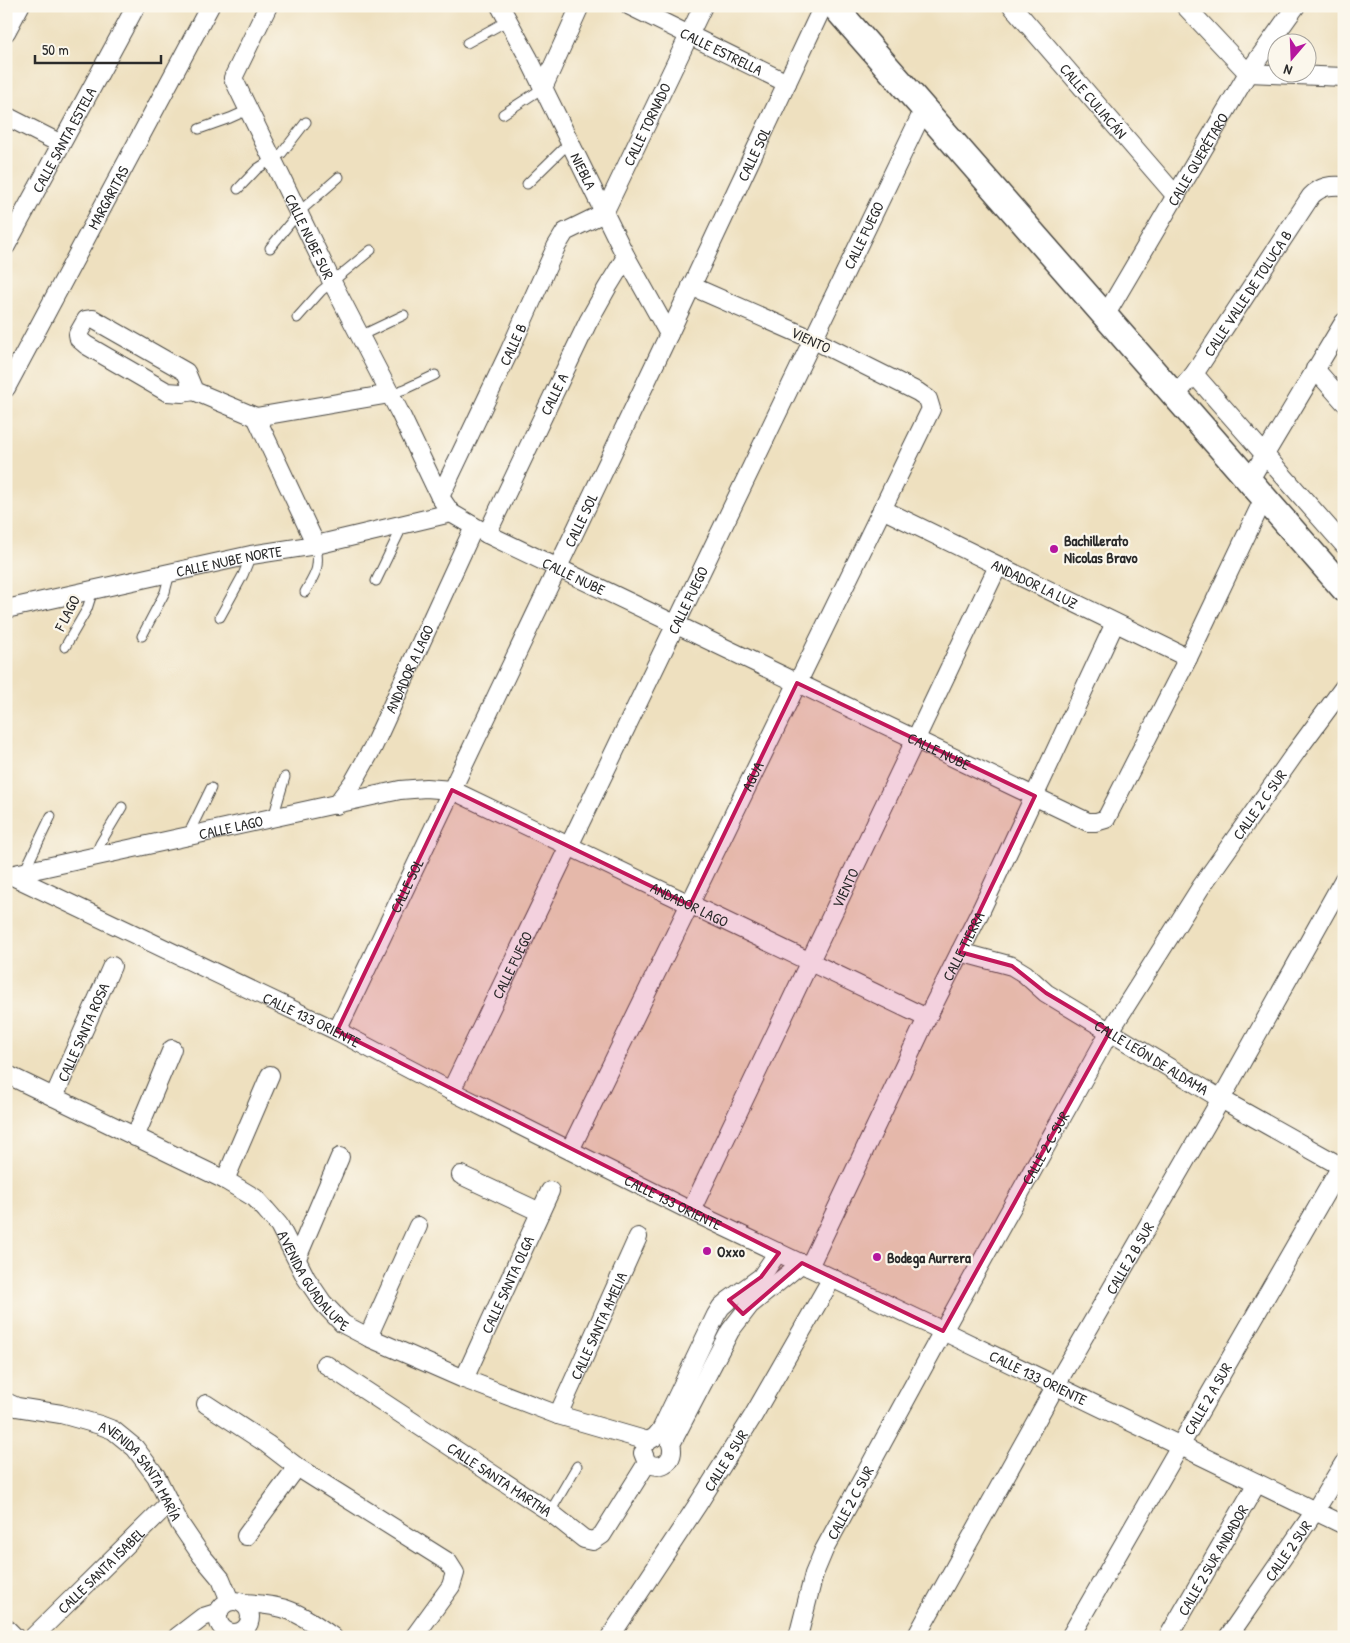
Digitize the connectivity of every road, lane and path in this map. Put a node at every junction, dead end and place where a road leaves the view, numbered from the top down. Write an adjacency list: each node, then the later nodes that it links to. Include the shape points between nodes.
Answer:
1 (20, 6): 14 (street)
2 (136, 6): 28 (street, CALLE SANTA ESTELA)
3 (210, 6): 53 (street, MARGARITAS)
4 (268, 6): 22 (street, CALLE NUBE SUR, via 233,78)
5 (580, 6): 20 (street)
6 (630, 6): 15 (street, CALLE ESTRELLA)
7 (703, 6): 15 (street)
8 (823, 6): 19 (street, CALLE SOL)
9 (834, 6): 21 (main road)
10 (1012, 6): 34 (street, CALLE CULIACÁN)
11 (1185, 6): 17 (street)
12 (1296, 6): 17 (street, CALLE QUERÉTARO)
13 (503, 14): 16 (lane); 20 (street, NIEBLA)
14 (6, 32)
15 (690, 36): 19 (street, CALLE ESTRELLA); 36 (street, CALLE TORNADO)
16 (467, 43)
17 (1248, 73): 18 (street); 34 (street, CALLE QUERÉTARO)
18 (1344, 77)
19 (787, 83): 42 (street, CALLE SOL)
20 (543, 88): 23 (lane); 27 (street, NIEBLA)
21 (924, 109): 44 (main road); 49 (street, CALLE FUEGO)
22 (248, 110): 26 (lane); 29 (street, CALLE NUBE SUR)
23 (503, 114)
24 (6, 116): 28 (street)
25 (306, 122): 29 (lane, via 282,153)
26 (199, 129)
27 (569, 143): 31 (lane); 36 (street, NIEBLA)
28 (61, 144): 37 (street, CALLE SANTA ESTELA)
29 (272, 160): 33 (lane, via 257,168); 35 (street, CALLE NUBE SUR)
30 (339, 177): 35 (lane)
31 (527, 184)
32 (1344, 186): 51 (street, CALLE VALLE DE TOLUCA B, via 1319,188 1311,196)
33 (238, 189)
34 (1176, 196): 44 (street, CALLE QUERÉTARO)
35 (299, 212): 38 (lane); 41 (street, CALLE NUBE SUR)
36 (604, 213): 40 (street, NIEBLA); 62 (street, CALLE B, via 565,232 556,247)
37 (6, 246)
38 (270, 248)
39 (371, 250): 41 (lane)
40 (626, 257): 47 (street, NIEBLA); 66 (street, CALLE A, via 588,322)
41 (332, 282): 45 (lane); 48 (street, CALLE NUBE SUR)
42 (691, 286): 47 (street, CALLE SOL); 49 (street, VIENTO)
43 (404, 316): 48 (lane)
44 (1105, 316): 56 (main road)
45 (297, 318)
46 (1344, 322): 50 (street, CALLE NUBE)
47 (670, 334): 71 (street, CALLE SOL)
48 (360, 336): 55 (street, CALLE NUBE SUR)
49 (814, 340): 57 (street, VIENTO); 80 (street, CALLE FUEGO)
50 (1315, 369): 58 (street); 60 (street, CALLE NUBE)
51 (1194, 374): 56 (street, CALLE VALLE DE TOLUCA B); 60 (street)
52 (435, 375): 55 (lane)
53 (6, 388)
54 (194, 391): 54 (street, via 167,392 86,345 78,334 86,320 93,318 186,372); 59 (street)
55 (390, 394): 59 (street); 62 (street, CALLE NUBE SUR)
56 (1175, 396): 61 (main road)
57 (928, 399): 63 (street, AGUA, via 931,409)
58 (1344, 402)
59 (256, 417): 68 (street)
60 (1265, 454): 61 (street, CALLE NUBE); 67 (street)
61 (1256, 489): 74 (main road); 83 (street, CALLE NUBE)
62 (440, 496): 64 (street, CALLE NUBE SUR)
63 (882, 509): 70 (street, ANDADOR LA LUZ); 84 (street, AGUA)
64 (451, 513): 65 (street, CALLE NUBE NORTE); 66 (street, CALLE NUBE)
65 (403, 524): 68 (street, CALLE NUBE NORTE); 73 (lane)
66 (480, 531): 71 (street, CALLE NUBE); 91 (street, ANDADOR A LAGO, via 373,747)
67 (1344, 545)
68 (316, 546): 69 (street, CALLE NUBE NORTE); 76 (lane, via 317,571)
69 (251, 555): 72 (street, CALLE NUBE NORTE); 78 (lane)
70 (998, 566): 79 (street, ANDADOR LA LUZ); 86 (street, VIENTO)
71 (557, 568): 80 (street, CALLE NUBE); 89 (street, CALLE SOL)
72 (170, 572): 75 (street, CALLE NUBE NORTE); 81 (lane, via 165,592)
73 (376, 581)
74 (1344, 589)
75 (93, 590): 77 (street, CALLE NUBE NORTE); 82 (lane, F LAGO, via 87,609)
76 (306, 592)
77 (6, 609)
78 (220, 617)
79 (1114, 622): 83 (street, ANDADOR LA LUZ); 90 (street, CALLE TIERRA)
80 (676, 625): 84 (street, CALLE NUBE); 96 (street, CALLE FUEGO)
81 (142, 636)
82 (64, 647)
83 (1188, 658): 90 (street, CALLE NUBE, via 1106,819 1088,822)
84 (798, 683): 86 (street, CALLE NUBE); 100 (street, AGUA)
85 (1344, 687): 105 (street, CALLE 2 C SUR, via 1201,888)
86 (916, 739): 90 (street, CALLE NUBE); 102 (street, VIENTO)
87 (285, 777): 94 (lane)
88 (211, 788): 95 (lane)
89 (452, 790): 91 (street, CALLE LAGO, via 400,790); 96 (street, ANDADOR LAGO); 106 (street, CALLE SOL)
90 (1035, 796): 101 (street, CALLE TIERRA)
91 (336, 805): 94 (street, CALLE LAGO)
92 (122, 806): 97 (lane)
93 (51, 816): 98 (lane)
94 (275, 818): 95 (street, CALLE LAGO)
95 (186, 837): 97 (street, CALLE LAGO)
96 (569, 848): 100 (street, ANDADOR LAGO); 110 (street, CALLE FUEGO)
97 (95, 856): 98 (street, CALLE LAGO)
98 (13, 873): 106 (street, CALLE 133 ORIENTE)
99 (1344, 879): 112 (street, CALLE 2 B SUR)
100 (690, 905): 102 (street, ANDADOR LAGO); 114 (street, AGUA)
101 (960, 952): 104 (street, CALLE TIERRA); 105 (street, CALLE LEÓN DE ALDAMA, via 1012,966 1046,993)
102 (810, 962): 104 (street, ANDADOR LAGO); 120 (street, VIENTO)
103 (112, 966): 111 (street, CALLE SANTA ROSA)
104 (927, 1018): 126 (street, CALLE TIERRA)
105 (1110, 1031): 112 (street, CALLE LEÓN DE ALDAMA); 130 (street, CALLE 2 C SUR)
106 (337, 1032): 110 (street, CALLE 133 ORIENTE)
107 (172, 1049): 113 (street)
108 (6, 1074): 111 (street, AVENIDA GUADALUPE)
109 (270, 1075): 118 (street)
110 (451, 1091): 114 (street, CALLE 133 ORIENTE)
111 (54, 1097): 113 (street, AVENIDA GUADALUPE)
112 (1221, 1099): 116 (street, CALLE LEÓN DE ALDAMA); 134 (street, CALLE 2 B SUR)
113 (135, 1137): 118 (street, AVENIDA GUADALUPE)
114 (570, 1150): 120 (street, CALLE 133 ORIENTE)
115 (340, 1157): 125 (street)
116 (1343, 1165): 139 (street, CALLE 2 A SUR)
117 (461, 1175): 121 (street)
118 (225, 1180): 125 (street, AVENIDA GUADALUPE, via 255,1198 279,1225)
119 (550, 1192): 121 (street, CALLE SANTA OLGA)
120 (691, 1211): 124 (street, CALLE 133 ORIENTE)
121 (540, 1212): 133 (street, CALLE SANTA OLGA)
122 (418, 1226): 131 (street)
123 (638, 1238): 137 (street, CALLE SANTA AMELIA)
124 (778, 1252): 126 (street, CALLE 133 ORIENTE); 128 (street, via 761,1277)
125 (297, 1258): 131 (street, AVENIDA GUADALUPE, via 306,1278 330,1312 343,1324)
126 (805, 1265): 127 (street, CALLE 133 ORIENTE); 129 (street, via 770,1288)
127 (832, 1278): 130 (street, CALLE 133 ORIENTE); 159 (street, CALLE 8 SUR, via 748,1424)
128 (729, 1300): 129 (street); 138 (street, via 716,1315 661,1430)
129 (743, 1314): 141 (street, via 722,1345 671,1444 670,1459 666,1463)
130 (943, 1330): 134 (street, CALLE 133 ORIENTE); 160 (street, CALLE 2 C SUR, via 818,1562)
131 (368, 1337): 133 (street, AVENIDA GUADALUPE)
132 (325, 1364): 147 (street, CALLE SANTA MARTHA)
133 (464, 1379): 137 (street, AVENIDA GUADALUPE)
134 (1056, 1385): 139 (street, CALLE 133 ORIENTE); 161 (street, CALLE 2 B SUR)
135 (6, 1402): 145 (street, AVENIDA SANTA MARÍA, via 113,1430 135,1448 156,1476)
136 (206, 1404): 143 (street)
137 (558, 1415): 138 (street, AVENIDA GUADALUPE)
138 (648, 1441): 141 (street, CALLE SANTA MARTHA, via 644,1446 644,1458)
139 (1179, 1445): 144 (street, CALLE 133 ORIENTE); 162 (street, CALLE 2 A SUR)
140 (1344, 1463): 146 (street, CALLE 2 SUR)
141 (652, 1464): 147 (street, CALLE SANTA MARTHA, via 602,1535 593,1541 584,1539)
142 (577, 1466): 147 (lane)
143 (297, 1467): 149 (street); 158 (street, via 448,1562 455,1572 451,1586)
144 (1257, 1483): 146 (street, CALLE 133 ORIENTE); 163 (street, CALLE 2 SUR ANDADOR)
145 (169, 1503): 150 (street, AVENIDA SANTA MARÍA, via 180,1524 220,1579); 154 (street, CALLE SANTA ISABEL)
146 (1315, 1511): 148 (street, CALLE 133 ORIENTE); 164 (street, CALLE 2 SUR)
147 (550, 1512)
148 (1344, 1525)
149 (246, 1536)
150 (235, 1609): 152 (street, via 248,1623); 152 (street, AVENIDA SANTA MARÍA, via 218,1617 221,1626); 155 (street, via 203,1617); 156 (street, via 289,1619); 157 (street, via 276,1605 307,1618)
151 (6, 1628): 153 (street)
152 (232, 1635)
153 (15, 1637)
154 (33, 1637)
155 (178, 1637)
156 (315, 1637)
157 (333, 1637)
158 (414, 1637)
159 (610, 1637)
160 (798, 1637)
161 (916, 1637)
162 (1070, 1637)
163 (1168, 1637)
164 (1228, 1637)

